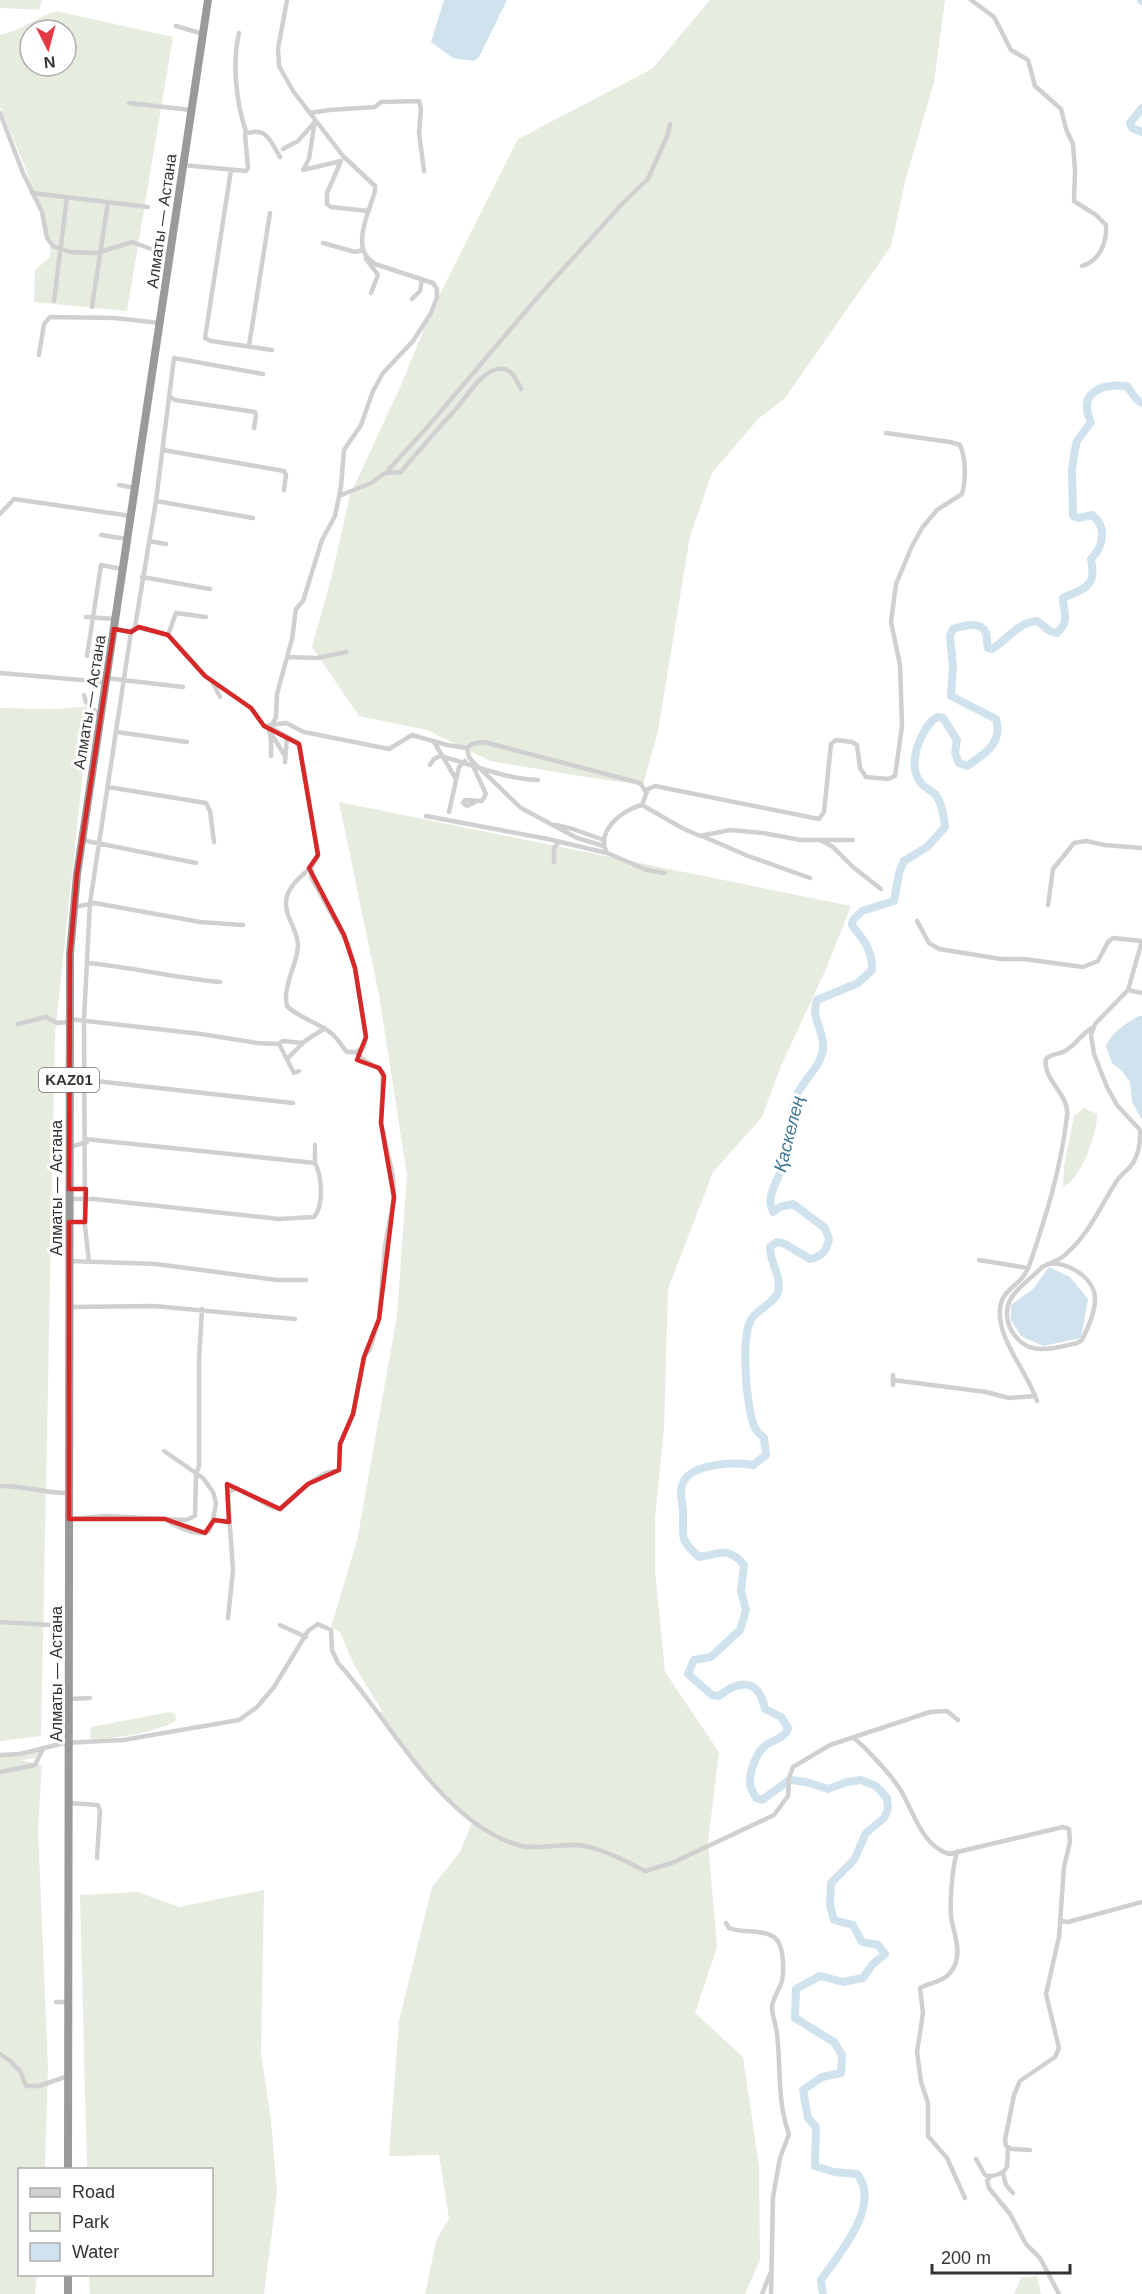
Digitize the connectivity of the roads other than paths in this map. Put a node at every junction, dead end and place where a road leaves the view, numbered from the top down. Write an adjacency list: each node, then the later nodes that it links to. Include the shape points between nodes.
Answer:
1 (208, 0): 6 (highway, Алматы — Астана / KАZ01)
2 (287, 0): 10 (street, via 278,49 279,66)
3 (971, 0): 32 (street, via 994,17 1011,50 1028,60 1038,89 1061,109 1073,144 1074,201 1101,219 1107,229 1099,256)
4 (176, 26): 6 (street)
5 (238, 33): 13 (street, via 236,70)
6 (203, 34): 8 (highway, Алматы — Астана / KАZ01)
7 (129, 103): 8 (street)
8 (191, 110): 17 (highway, Алматы — Астана / KАZ01)
9 (0, 113): 20 (street)
10 (310, 113): 11 (street); 19 (street, via 375,107 381,102 419,101)
11 (314, 122): 14 (street, via 298,141); 16 (street); 16 (street, via 309,159 303,170)
12 (670, 124): 48 (street, via 648,179 537,298)
13 (246, 132): 15 (street, via 264,132); 18 (street, via 248,170)
14 (283, 149)
15 (280, 157)
16 (343, 160): 24 (street, via 375,186); 24 (street, via 327,193 327,204)
17 (183, 165): 18 (street); 30 (highway, Алматы — Астана / KАZ01)
18 (231, 170): 39 (street, via 205,335 207,340)
19 (424, 171)
20 (32, 193): 21 (street); 27 (street, via 42,212 49,242)
21 (67, 197): 22 (street); 27 (street)
22 (108, 202): 23 (street); 29 (street)
23 (148, 207)
24 (369, 211): 28 (street)
25 (270, 213): 39 (street)
26 (323, 243): 28 (street, via 355,252)
27 (61, 250): 29 (street); 36 (street)
28 (363, 250): 31 (street)
29 (101, 252): 30 (street, via 132,242); 37 (street)
30 (170, 256): 38 (highway, Алматы — Астана / KАZ01)
31 (366, 256): 33 (street, via 375,264); 34 (street, via 378,275)
32 (1082, 266)
33 (422, 279): 35 (street, via 420,291); 52 (street, via 435,286 435,305 423,328 383,373 373,391 361,425 344,450)
34 (371, 293)
35 (412, 299)
36 (54, 301)
37 (92, 307)
38 (160, 322): 41 (street, via 50,317 44,324); 50 (highway, Алматы — Астана / KАZ01)
39 (249, 346): 40 (street)
40 (272, 350)
41 (39, 355)
42 (263, 374): 44 (street, via 174,358)
43 (521, 389): 48 (street, via 513,374 502,369 493,371 477,383 401,472)
44 (169, 396): 45 (street, via 255,412); 47 (street)
45 (254, 428)
46 (886, 433): 99 (street, via 960,445 964,479 962,494 937,510 918,533 896,584 891,622 900,665 902,726 894,776 866,777 860,768 856,745 836,740 831,744 824,812 819,819 655,786)
47 (163, 450): 51 (street, via 284,471); 53 (street)
48 (389, 472): 52 (street)
49 (119, 485): 50 (street)
50 (135, 488): 55 (highway, Алматы — Астана / KАZ01)
51 (284, 490)
52 (339, 496): 73 (street, via 303,601 296,609)
53 (156, 501): 56 (street); 59 (street)
54 (0, 514): 55 (street, via 14,499)
55 (131, 516): 58 (highway, Алматы — Астана / KАZ01)
56 (253, 518)
57 (101, 535): 58 (street)
58 (127, 539): 61 (highway, Алматы — Астана / KАZ01)
59 (149, 541): 60 (street); 62 (street)
60 (166, 544)
61 (122, 569): 65 (street, via 101,565); 66 (highway, Алматы — Астана / KАZ01)
62 (142, 577): 63 (street); 67 (street)
63 (210, 589)
64 (206, 617): 70 (street, via 176,613)
65 (89, 618): 66 (street); 72 (street)
66 (115, 619): 68 (highway, Алматы — Астана / KАZ01)
67 (135, 627): 69 (street); 70 (street)
68 (114, 628): 69 (street); 75 (highway, Алматы — Астана / KАZ01)
69 (131, 632): 76 (street)
70 (168, 635): 77 (street)
71 (346, 652): 73 (street, via 317,658)
72 (87, 656)
73 (288, 657): 82 (street, via 277,694 276,717)
74 (0, 673): 75 (street)
75 (106, 680): 76 (street); 81 (highway, Алматы — Астана / KАZ01)
76 (125, 680): 78 (street); 83 (street)
77 (212, 681): 80 (street); 82 (street, via 251,708 262,725)
78 (183, 687)
79 (84, 695): 81 (street)
80 (220, 697)
81 (100, 716): 108 (highway, Алматы — Астана / KАZ01)
82 (270, 725): 84 (street); 85 (street); 87 (street, via 286,723 304,732 389,749 408,735)
83 (117, 732): 86 (street); 98 (street)
84 (270, 732): 85 (street, via 285,759); 89 (street)
85 (287, 737): 119 (street, via 300,747 318,855)
86 (187, 742)
87 (434, 742): 88 (street); 90 (street)
88 (467, 748): 91 (street); 99 (street, via 476,742 497,744 639,783)
89 (271, 756)
90 (440, 756): 92 (street); 93 (street); 96 (street)
91 (469, 757): 92 (street); 95 (street)
92 (463, 762): 94 (street); 96 (street)
93 (430, 765)
94 (473, 766): 95 (street); 100 (street, via 486,794 482,801)
95 (480, 768): 97 (street); 104 (street, via 521,808)
96 (456, 780): 102 (street)
97 (538, 780)
98 (108, 787): 111 (street, via 206,803); 114 (street)
99 (646, 792): 101 (street)
100 (475, 802)
101 (642, 805): 105 (street, via 613,822); 107 (street)
102 (449, 812)
103 (426, 816): 112 (street)
104 (552, 824): 106 (street); 113 (street, via 577,838)
105 (606, 832): 106 (street); 113 (street)
106 (597, 836): 113 (street)
107 (702, 836): 109 (street, via 730,830); 121 (street)
108 (82, 840): 114 (street); 125 (highway, Алматы — Астана / KАZ01)
109 (820, 840): 110 (street); 122 (street)
110 (853, 840)
111 (214, 842)
112 (558, 843): 116 (street); 117 (street)
113 (604, 843): 116 (street)
114 (99, 844): 118 (street); 123 (street)
115 (1142, 848): 124 (street, via 1074,843 1053,869)
116 (606, 853): 120 (street)
117 (554, 862)
118 (196, 863)
119 (312, 866): 136 (street, via 294,883 287,897 286,912 298,945 286,1002 291,1011); 140 (street, via 311,877 352,957 366,1037 364,1047)
120 (664, 873)
121 (810, 878)
122 (881, 889)
123 (90, 903): 125 (street); 127 (street, via 200,922); 129 (street)
124 (1048, 905)
125 (74, 907): 134 (highway, Алматы — Астана / KАZ01)
126 (917, 921): 128 (street, via 929,943 939,949 1083,967 1098,961 1113,938)
127 (243, 925)
128 (1142, 941): 131 (street)
129 (87, 963): 130 (street); 133 (street)
130 (220, 982)
131 (1128, 990): 132 (street); 137 (street)
132 (1142, 993)
133 (84, 1020): 134 (street); 139 (street); 144 (street)
134 (69, 1021): 135 (street, via 57,1023 46,1017); 143 (highway, Алматы — Астана / KАZ01)
135 (18, 1024)
136 (324, 1028): 138 (street); 140 (street, via 344,1050)
137 (1092, 1028): 146 (street, via 1091,1043 1099,1068 1118,1105); 162 (street, via 1064,1052 1048,1056 1046,1062 1068,1112 1053,1194)
138 (303, 1043): 139 (street); 141 (street)
139 (279, 1044): 141 (street)
140 (356, 1052): 176 (street, via 364,1062 383,1072 381,1123 394,1197 379,1319 364,1357 354,1414 340,1444 340,1468 308,1484 280,1509 236,1488 231,1490)
141 (287, 1059): 142 (street, via 294,1073)
142 (299, 1071)
143 (69, 1078): 144 (street); 149 (highway, Алматы — Астана / KАZ01)
144 (86, 1080): 145 (street); 147 (street)
145 (293, 1103)
146 (1140, 1126): 157 (street, via 1132,1164 1117,1179 1093,1223)
147 (85, 1141): 149 (street); 150 (street); 152 (street)
148 (315, 1145): 150 (street)
149 (69, 1147): 151 (highway, Алматы — Астана / KАZ01)
150 (315, 1163): 153 (street, via 320,1207 309,1219)
151 (69, 1189): 152 (street); 154 (highway, Алматы — Астана / KАZ01)
152 (85, 1189): 153 (street)
153 (86, 1198): 154 (street); 156 (street)
154 (69, 1199): 155 (highway, Алматы — Астана / KАZ01)
155 (69, 1222): 156 (street); 159 (highway, Алматы — Астана / KАZ01)
156 (85, 1222): 160 (street)
157 (1065, 1256): 161 (street); 163 (street)
158 (979, 1260): 162 (street)
159 (69, 1261): 160 (street); 165 (highway, Алматы — Астана / KАZ01)
160 (89, 1262): 164 (street, via 156,1264 277,1280)
161 (1047, 1264): 163 (street); 163 (street, via 1012,1296 1006,1312 1010,1329 1019,1341 1040,1349 1077,1343 1084,1337 1095,1297 1084,1278)
162 (1028, 1268): 168 (street, via 1001,1298 1000,1316 1004,1333 1036,1398 1009,1398)
163 (1072, 1268)
164 (306, 1280)
165 (69, 1307): 166 (street); 172 (highway, Алматы — Астана / KАZ01)
166 (202, 1309): 167 (street); 170 (street, via 200,1466)
167 (295, 1319)
168 (893, 1380)
169 (164, 1451): 170 (street)
170 (196, 1474): 174 (street, via 195,1516 188,1520); 175 (street, via 213,1492)
171 (0, 1486): 172 (street)
172 (69, 1493): 173 (highway, Алматы — Астана / KАZ01)
173 (69, 1519): 174 (street, via 107,1516); 180 (highway, Алматы — Астана / KАZ01)
174 (165, 1520): 175 (street, via 202,1534 209,1531)
175 (213, 1520): 176 (street)
176 (229, 1522): 177 (street, via 233,1570)
177 (228, 1618)
178 (0, 1622): 180 (street)
179 (280, 1625): 181 (street)
180 (69, 1626): 182 (highway, Алматы — Астана / KАZ01)
181 (306, 1637): 185 (street, via 311,1627 318,1624 331,1630 332,1650 338,1663 417,1765 477,1826 519,1846 580,1845 645,1870 672,1863 774,1815 786,1801 790,1770 830,1745); 186 (street, via 274,1687 239,1720 123,1740)
182 (69, 1698): 183 (street); 186 (highway, Алматы — Астана / KАZ01)
183 (90, 1698)
184 (958, 1720): 185 (street, via 947,1711 930,1712)
185 (854, 1738): 193 (street, via 894,1781 932,1844 949,1854)
186 (69, 1742): 187 (street); 190 (highway, Алматы — Астана / KАZ01)
187 (44, 1748): 188 (street); 189 (street, via 35,1765)
188 (0, 1755)
189 (0, 1772)
190 (69, 1803): 192 (street); 199 (highway, Алматы — Астана / KАZ01)
191 (106, 1803): 192 (street)
192 (98, 1805): 194 (street)
193 (958, 1851): 196 (street, via 1063,1827 1069,1829); 209 (street, via 951,1905 958,1953 946,1977 920,1988 923,2013 918,2052 928,2103 929,2139 947,2158)
194 (97, 1858)
195 (1142, 1902): 196 (street)
196 (1061, 1921): 202 (street, via 1046,1994 1058,2051 1018,2084 1006,2135)
197 (726, 1923): 210 (street, via 732,1930 771,1935 782,1953 782,1981 772,2014 777,2031 782,2116 789,2134 773,2197)
198 (56, 2002): 199 (street)
199 (68, 2002): 201 (highway, Алматы — Астана / KАZ01)
200 (0, 2055): 201 (street, via 20,2071 24,2084 29,2086)
201 (68, 2076): 205 (highway, Алматы — Астана / KАZ01)
202 (1008, 2148): 203 (street); 206 (street)
203 (1030, 2150)
204 (976, 2159): 207 (street, via 982,2173)
205 (68, 2168)
206 (1003, 2173): 207 (street); 208 (street)
207 (990, 2177): 215 (street, via 989,2188 1038,2256)
208 (1013, 2193)
209 (965, 2198)
210 (771, 2272): 213 (street); 214 (street)
211 (68, 2276): 212 (highway)
212 (68, 2294)
213 (762, 2294)
214 (771, 2294)
215 (1059, 2294)

